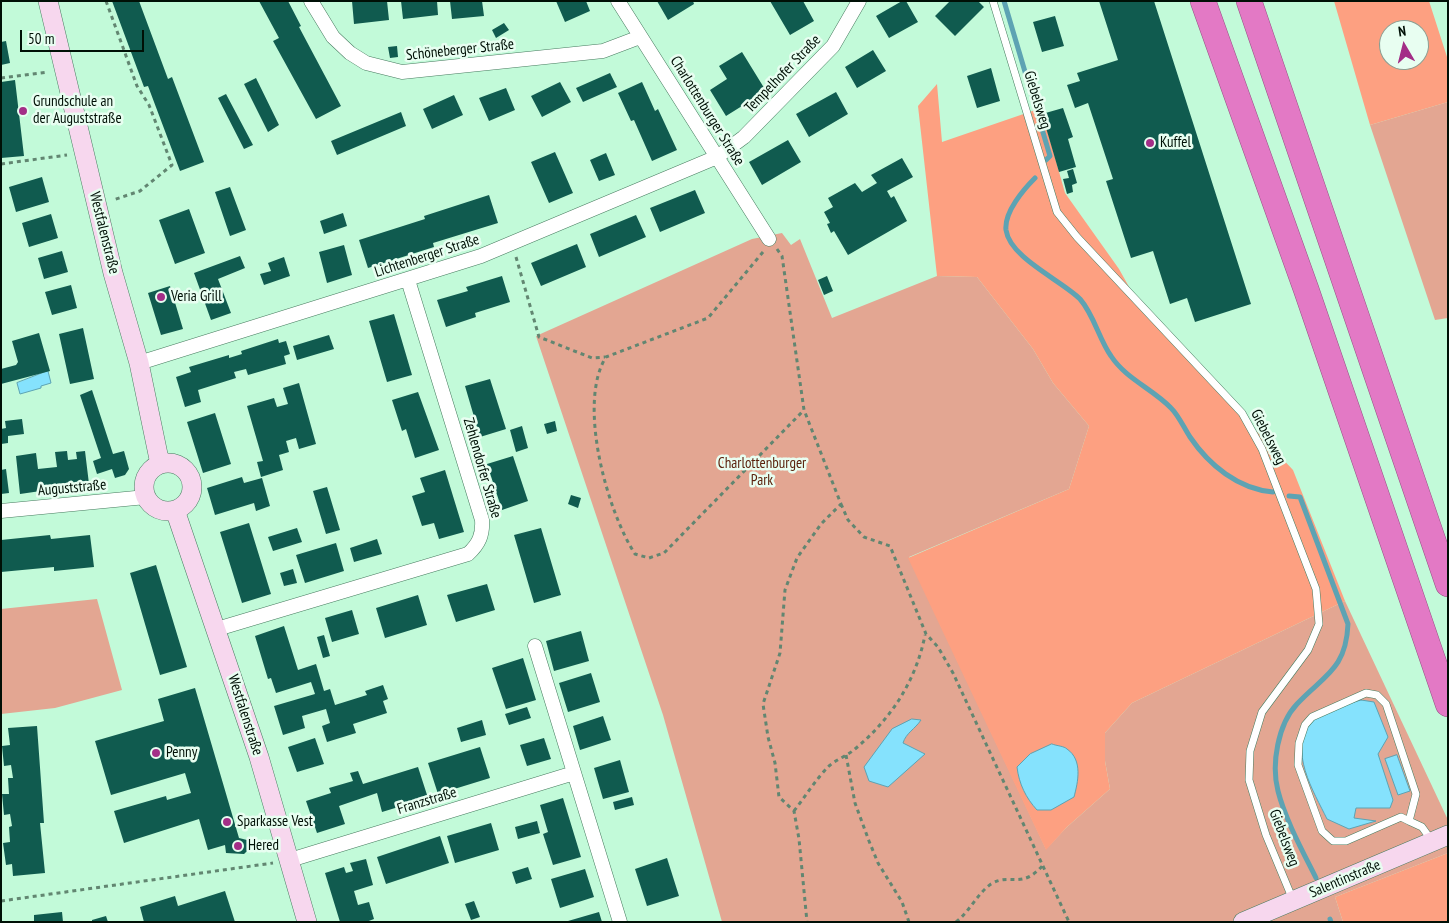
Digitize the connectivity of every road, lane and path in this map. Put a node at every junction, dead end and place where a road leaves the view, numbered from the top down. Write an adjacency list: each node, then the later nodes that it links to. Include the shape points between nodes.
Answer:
1 (48, 1): 10 (main road, Westfalenstraße)
2 (106, 1): 15 (path, via 137,86 149,105 172,165 140,191)
3 (310, 1): 9 (street, Schöneberger Straße, via 333,37 350,53 366,63 402,72 603,51)
4 (618, 1): 9 (street, Charlottenburger Straße)
5 (859, 1): 13 (street, Tempelhofer Straße, via 833,46 744,137)
6 (993, 1): 40 (lane, Giebelsweg, via 1057,212 1242,413 1262,450 1316,589 1319,624 1308,650 1262,712 1250,751 1249,780 1266,835)
7 (1203, 1): 31 (highway)
8 (1249, 1): 27 (highway)
9 (640, 36): 13 (street, Charlottenburger Straße)
10 (66, 70): 11 (path); 12 (main road, Westfalenstraße)
11 (1, 78)
12 (85, 151): 14 (path, via 37,161); 15 (main road, Westfalenstraße)
13 (717, 157): 16 (street, Charlottenburger Straße); 17 (street, Lichtenberger Straße)
14 (1, 164)
15 (96, 206): 20 (main road, Westfalenstraße)
16 (770, 240): 19 (path, via 708,318); 21 (path, via 782,256)
17 (512, 243): 18 (street, Lichtenberger Straße); 19 (path, via 539,337 592,358)
18 (408, 280): 20 (street, Lichtenberger Straße); 28 (street, Zehlendorfer Straße, via 482,520 477,546 468,554)
19 (606, 357): 21 (path, via 600,366 594,403 596,441 606,487 634,554 649,558 664,553)
20 (139, 363): 22 (main road, Westfalenstraße)
21 (804, 410): 24 (path)
22 (160, 464): 23 (main road, via 151,469 146,478); 25 (main road, via 182,467 191,479 188,501)
23 (146, 497): 25 (main road, via 161,510); 26 (street, Auguststraße)
24 (841, 504): 29 (path, via 848,520 864,537 890,546); 34 (path, via 821,524 797,558 785,590 780,653 764,704 779,797)
25 (175, 510): 28 (main road, Westfalenstraße)
26 (1, 511)
27 (1448, 584)
28 (217, 629): 37 (main road, Westfalenstraße)
29 (926, 634): 32 (path, via 909,685 894,709); 38 (path, via 953,673)
30 (535, 646): 33 (street)
31 (1448, 704)
32 (846, 755): 34 (path, via 829,766); 44 (path, via 855,804 868,842 902,902)
33 (574, 773): 37 (street, Franzstraße); 42 (street)
34 (794, 811): 43 (path)
35 (1409, 821): 35 (lane, via 1416,794 1386,704 1377,695 1366,693 1312,717 1304,725 1298,765 1322,831 1333,841 1346,842 1401,817); 36 (lane)
36 (1440, 838): 40 (main road, Salentinstraße)
37 (290, 860): 39 (path); 41 (main road, Westfalenstraße)
38 (1044, 864): 45 (path, via 1029,879 990,885); 46 (path)
39 (1, 900)
40 (1294, 900): 47 (main road, Salentinstraße)
41 (307, 922)
42 (620, 922)
43 (807, 922)
44 (909, 922)
45 (956, 922)
46 (1069, 922)
47 (1243, 922)

